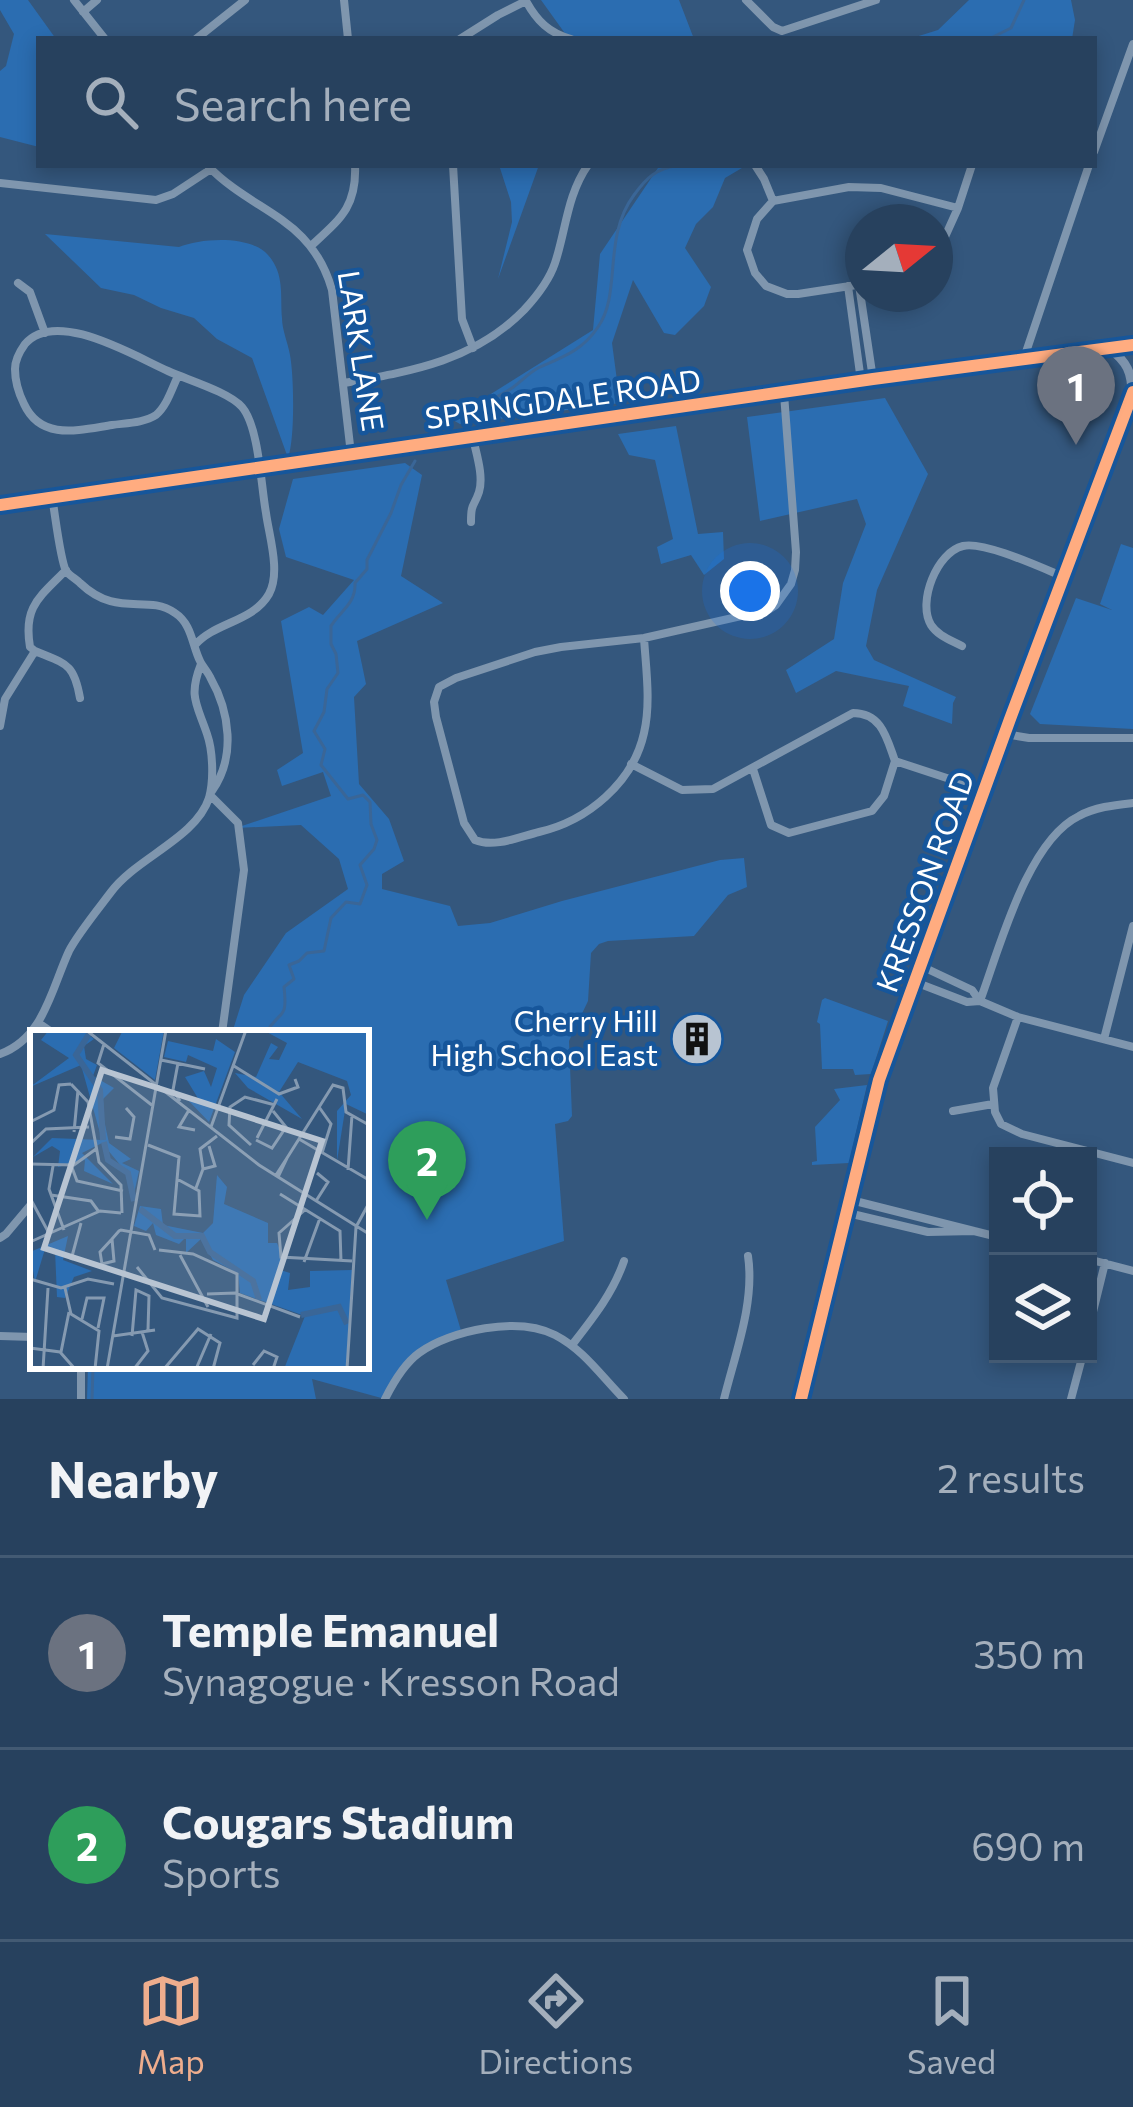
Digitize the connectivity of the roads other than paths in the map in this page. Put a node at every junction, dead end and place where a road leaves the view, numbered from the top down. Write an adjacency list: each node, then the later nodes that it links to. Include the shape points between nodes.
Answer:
1 (74, 0): 8 (street)
2 (97, 0): 8 (street)
3 (245, 0): 11 (street)
4 (344, 0): 12 (street)
5 (525, 0): 13 (street); 14 (street)
6 (746, 0): 9 (street)
7 (877, 0): 9 (street)
8 (83, 12): 10 (street)
9 (779, 35)
10 (103, 36)
11 (200, 36)
12 (348, 36)
13 (465, 36)
14 (561, 36)
15 (1133, 44): 16 (street)
16 (1097, 144)
17 (208, 168): 25 (street, via 156,200)
18 (210, 168): 29 (street, LARK LANE)
19 (355, 168): 29 (street, via 349,206)
20 (452, 168): 35 (street, via 462,319)
21 (587, 168): 35 (street, via 547,282 508,326)
22 (756, 168): 26 (street)
23 (971, 168): 27 (street)
24 (1088, 168): 37 (street)
25 (0, 183)
26 (773, 201): 27 (street, via 865,187); 31 (street, via 748,244 760,280 787,294)
27 (958, 208): 28 (street)
28 (953, 219)
29 (311, 246): 40 (street, LARK LANE, via 332,290)
30 (18, 283): 33 (street, via 30,292)
31 (845, 287)
32 (860, 312): 39 (street)
33 (45, 333): 38 (street, via 81,333); 38 (street, via 23,347 15,373 28,412 54,431 145,421 160,412)
34 (1133, 345): 36 (main road, SPRINGDALE ROAD)
35 (473, 348): 40 (street, via 428,367)
36 (1109, 348): 37 (main road, SPRINGDALE ROAD); 42 (main road, via 1129,368)
37 (1022, 361): 39 (main road, SPRINGDALE ROAD)
38 (178, 376): 45 (street, via 246,411)
39 (867, 380): 41 (main road, SPRINGDALE ROAD)
40 (344, 383): 44 (street, LARK LANE)
41 (784, 394): 43 (main road, SPRINGDALE ROAD); 51 (street, via 796,552 784,596 754,616)
42 (1132, 394): 50 (street, KRESSON ROAD)
43 (473, 438): 44 (main road, SPRINGDALE ROAD); 48 (street, via 480,475)
44 (351, 454): 45 (main road, SPRINGDALE ROAD)
45 (258, 467): 46 (main road, SPRINGDALE ROAD); 52 (street, via 271,590 253,611)
46 (52, 497): 47 (main road, SPRINGDALE ROAD); 49 (street)
47 (0, 505)
48 (471, 522)
49 (66, 570): 52 (street, via 95,598 176,614); 54 (street, via 29,612)
50 (1064, 577): 53 (street, via 978,546 947,552 925,609 937,632); 58 (street, KRESSON ROAD)
51 (644, 638): 61 (street, via 648,700); 61 (street, via 535,652 452,680 434,702 464,823 481,843 580,817)
52 (195, 645): 55 (street)
53 (962, 646)
54 (35, 651): 56 (street, via 72,668); 57 (street, via 5,699)
55 (201, 664): 64 (street, via 194,695 212,762); 64 (street, via 228,722)
56 (80, 698)
57 (0, 726)
58 (1005, 734): 59 (street); 67 (street, KRESSON ROAD)
59 (1133, 738)
60 (895, 761): 62 (street, via 879,723 853,713); 62 (street, via 872,811 789,833 771,825); 63 (street)
61 (632, 764): 62 (street, via 692,791)
62 (753, 769)
63 (968, 785)
64 (210, 794): 71 (street, via 201,815 115,886 71,946); 74 (street, via 238,823 244,869)
65 (1133, 802): 69 (street, via 1078,816 1052,838 1019,894)
66 (1133, 926): 76 (street)
67 (921, 966): 68 (street, KRESSON ROAD); 69 (street)
68 (915, 982): 69 (street); 82 (street, KRESSON ROAD)
69 (980, 1001): 70 (street)
70 (1018, 1017): 76 (street); 79 (street)
71 (40, 1024): 72 (street); 73 (street)
72 (33, 1030)
73 (49, 1030)
74 (222, 1030)
75 (30, 1033): 78 (street)
76 (1104, 1039): 77 (street)
77 (1133, 1047)
78 (0, 1054)
79 (993, 1104): 80 (street); 81 (street, via 1007,1129)
80 (953, 1111)
81 (1133, 1163)
82 (851, 1200): 84 (street, KRESSON ROAD); 85 (street)
83 (30, 1205): 87 (street)
84 (848, 1213): 85 (street, via 928,1232); 101 (street, KRESSON ROAD)
85 (974, 1231): 86 (street)
86 (989, 1235)
87 (0, 1238)
88 (748, 1256): 100 (street, via 748,1300)
89 (624, 1261): 96 (street)
90 (1097, 1261): 91 (street)
91 (1105, 1263): 92 (street); 93 (street)
92 (1133, 1271)
93 (1097, 1295)
94 (0, 1336): 95 (street)
95 (30, 1337)
96 (572, 1345): 98 (street, via 526,1325 462,1334 422,1351); 99 (street)
97 (1081, 1363): 102 (street)
98 (386, 1399)
99 (624, 1399)
100 (724, 1399)
101 (801, 1399)
102 (1071, 1399)

